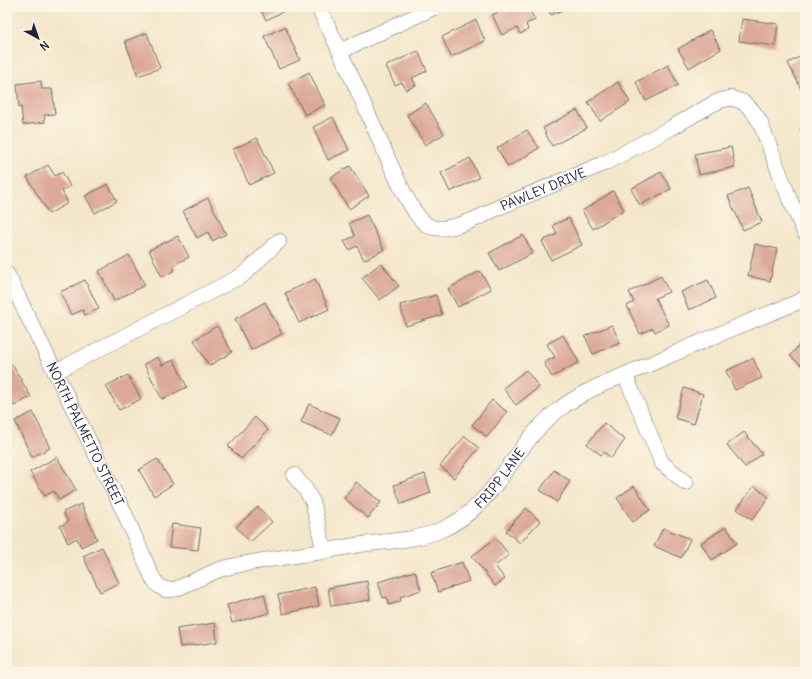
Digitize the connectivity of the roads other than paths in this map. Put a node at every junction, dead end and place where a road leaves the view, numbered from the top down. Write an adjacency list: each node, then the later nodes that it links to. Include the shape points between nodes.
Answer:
1 (318, 7): 3 (street, PAWLEY DRIVE)
2 (435, 7): 3 (street)
3 (340, 53): 4 (street, PAWLEY DRIVE, via 409,203 423,222 431,227 454,226 483,216 605,163 719,100 731,98 743,102 760,122)
4 (805, 233)
5 (279, 241): 8 (street, via 242,275)
6 (7, 274): 8 (street, NORTH PALMETTO STREET)
7 (805, 298): 9 (street, FRIPP LANE)
8 (55, 372): 13 (street, NORTH PALMETTO STREET, via 124,512 153,579)
9 (625, 375): 11 (street, via 662,463); 12 (street, FRIPP LANE, via 581,395 557,411 536,430 480,503 455,523 425,536)
10 (294, 475): 12 (street, via 313,503)
11 (686, 483)
12 (324, 551): 13 (street, FRIPP LANE, via 233,566 176,589)
13 (166, 590)

